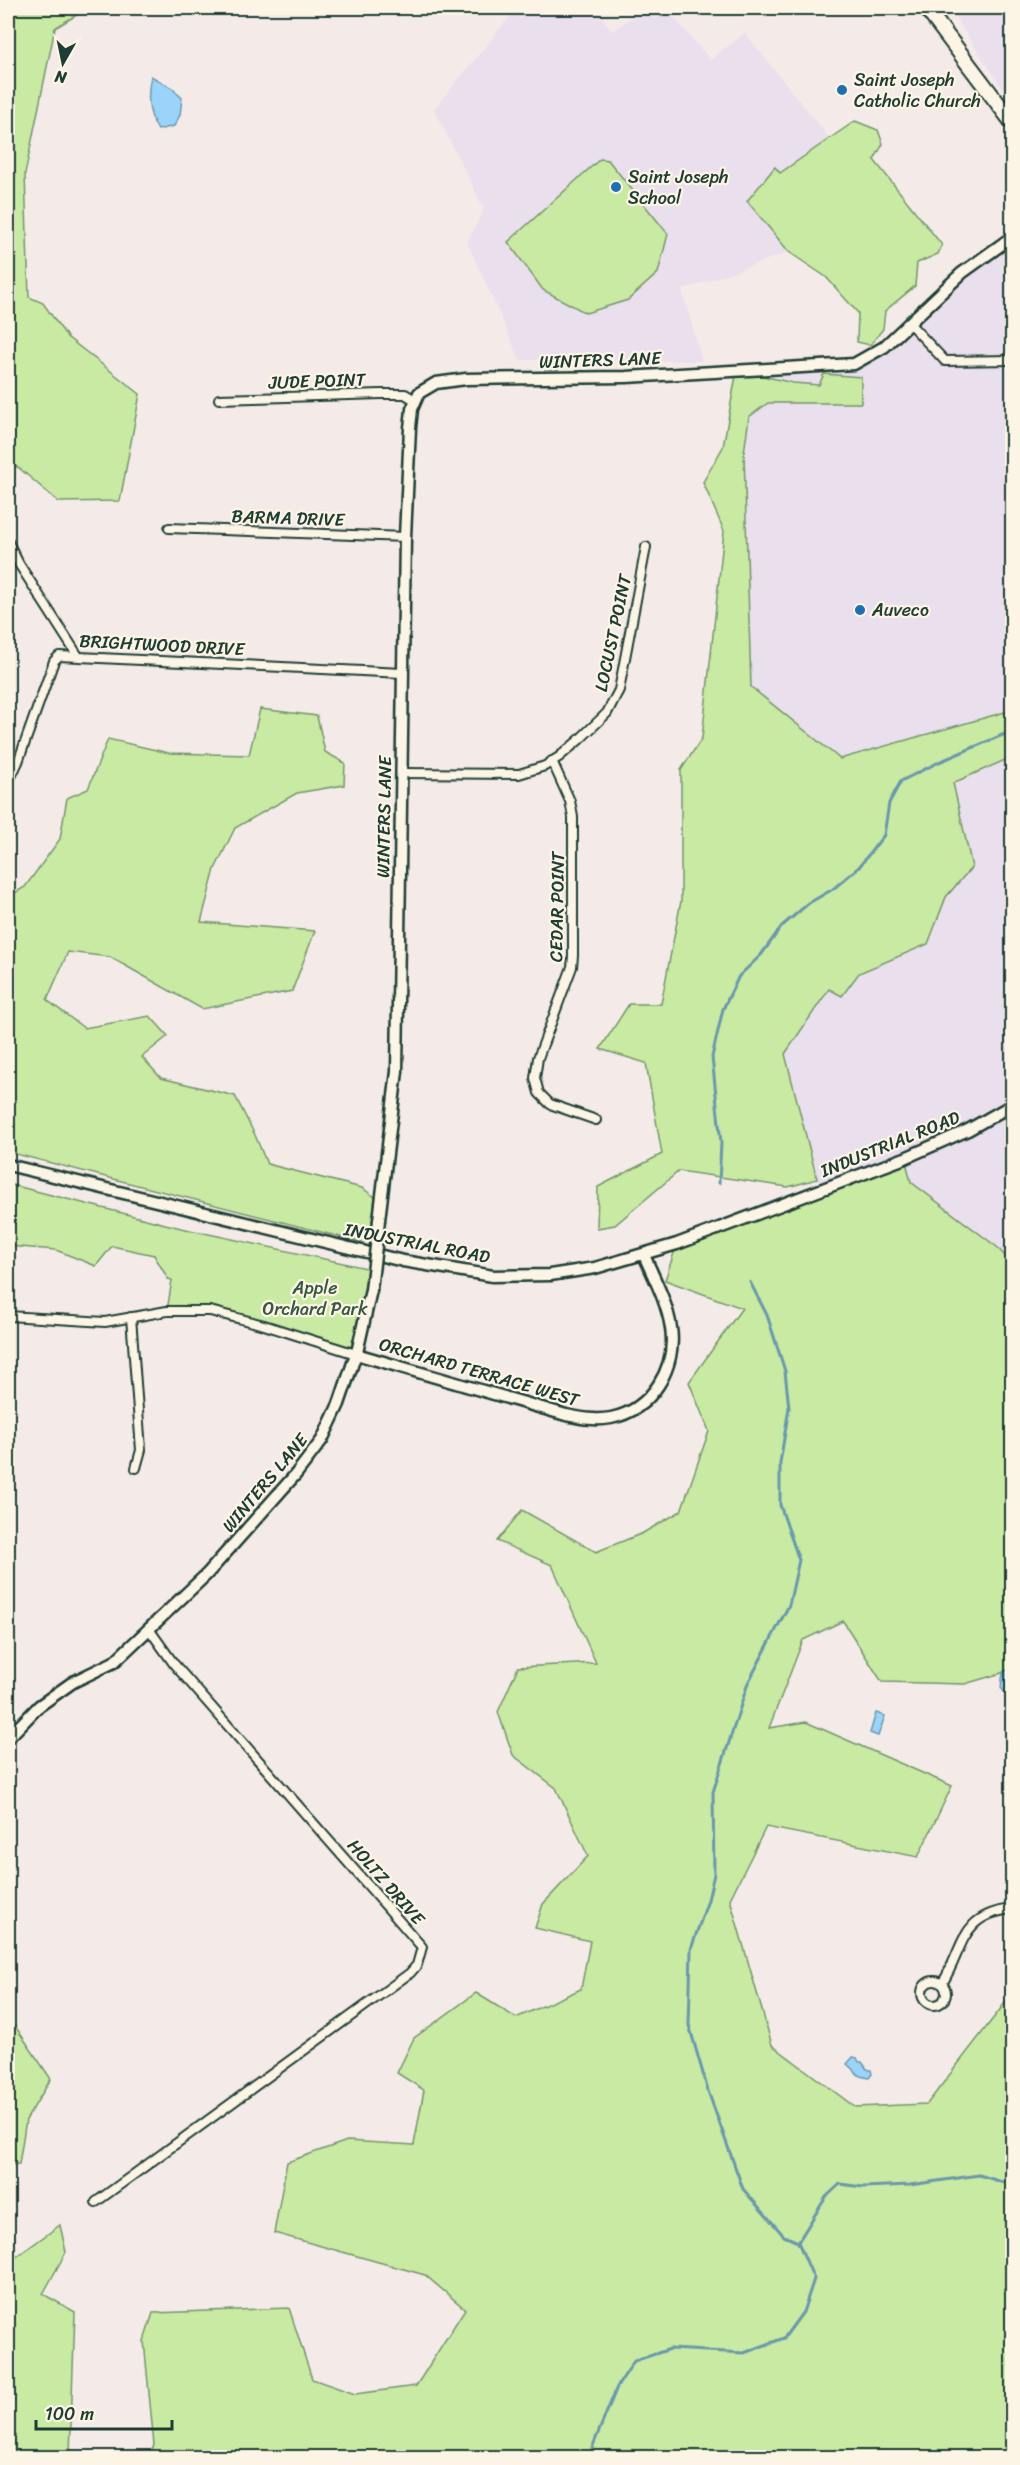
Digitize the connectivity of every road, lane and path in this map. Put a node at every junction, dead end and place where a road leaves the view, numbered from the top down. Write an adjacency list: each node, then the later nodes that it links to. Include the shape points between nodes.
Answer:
1 (926, 8): 2 (highway)
2 (1012, 122)
3 (1012, 237): 4 (street, WINTERS LANE, via 962,273)
4 (910, 324): 5 (street, via 945,361); 7 (street, WINTERS LANE, via 884,347 854,364 626,377 466,379 430,384)
5 (1012, 360)
6 (219, 399): 7 (street, JUDE POINT, via 405,394)
7 (415, 400): 9 (street, WINTERS LANE)
8 (169, 528): 9 (street, BARMA DRIVE)
9 (405, 537): 13 (street, WINTERS LANE)
10 (8, 542): 12 (street)
11 (646, 547): 14 (street, LOCUST POINT, via 615,701)
12 (78, 656): 13 (street, BRIGHTWOOD DRIVE); 16 (street, BRIGHTWOOD DRIVE, via 58,656 54,661)
13 (402, 673): 15 (street, WINTERS LANE)
14 (552, 762): 15 (street, LOCUST POINT, via 519,774); 18 (street, CEDAR POINT, via 573,817 573,956 538,1058 535,1078 539,1093 550,1104)
15 (402, 773): 23 (street, WINTERS LANE, bridge, via 397,1071 371,1290)
16 (8, 783)
17 (1012, 1105): 20 (street, INDUSTRIAL ROAD, via 905,1158)
18 (596, 1120)
19 (8, 1165): 20 (street, INDUSTRIAL ROAD, via 456,1271 493,1276 550,1275)
20 (644, 1255): 23 (street, ORCHARD TERRACE WEST, via 666,1308 671,1352 660,1384 650,1396 636,1408 613,1418 588,1420 566,1415)
21 (8, 1316): 22 (street, via 84,1322)
22 (131, 1317): 23 (street, via 182,1310 210,1311); 24 (street, via 141,1450)
23 (356, 1354): 25 (street, WINTERS LANE, via 330,1425 311,1455 235,1545)
24 (136, 1468)
25 (149, 1629): 26 (street, WINTERS LANE, via 114,1662 73,1682 39,1706); 29 (street, HOLTZ DRIVE, via 174,1664 422,1947 417,1965 410,1973)
26 (8, 1738)
27 (1012, 1909): 28 (street, via 986,1914 976,1921 961,1941)
28 (942, 1984)
29 (96, 2202)

